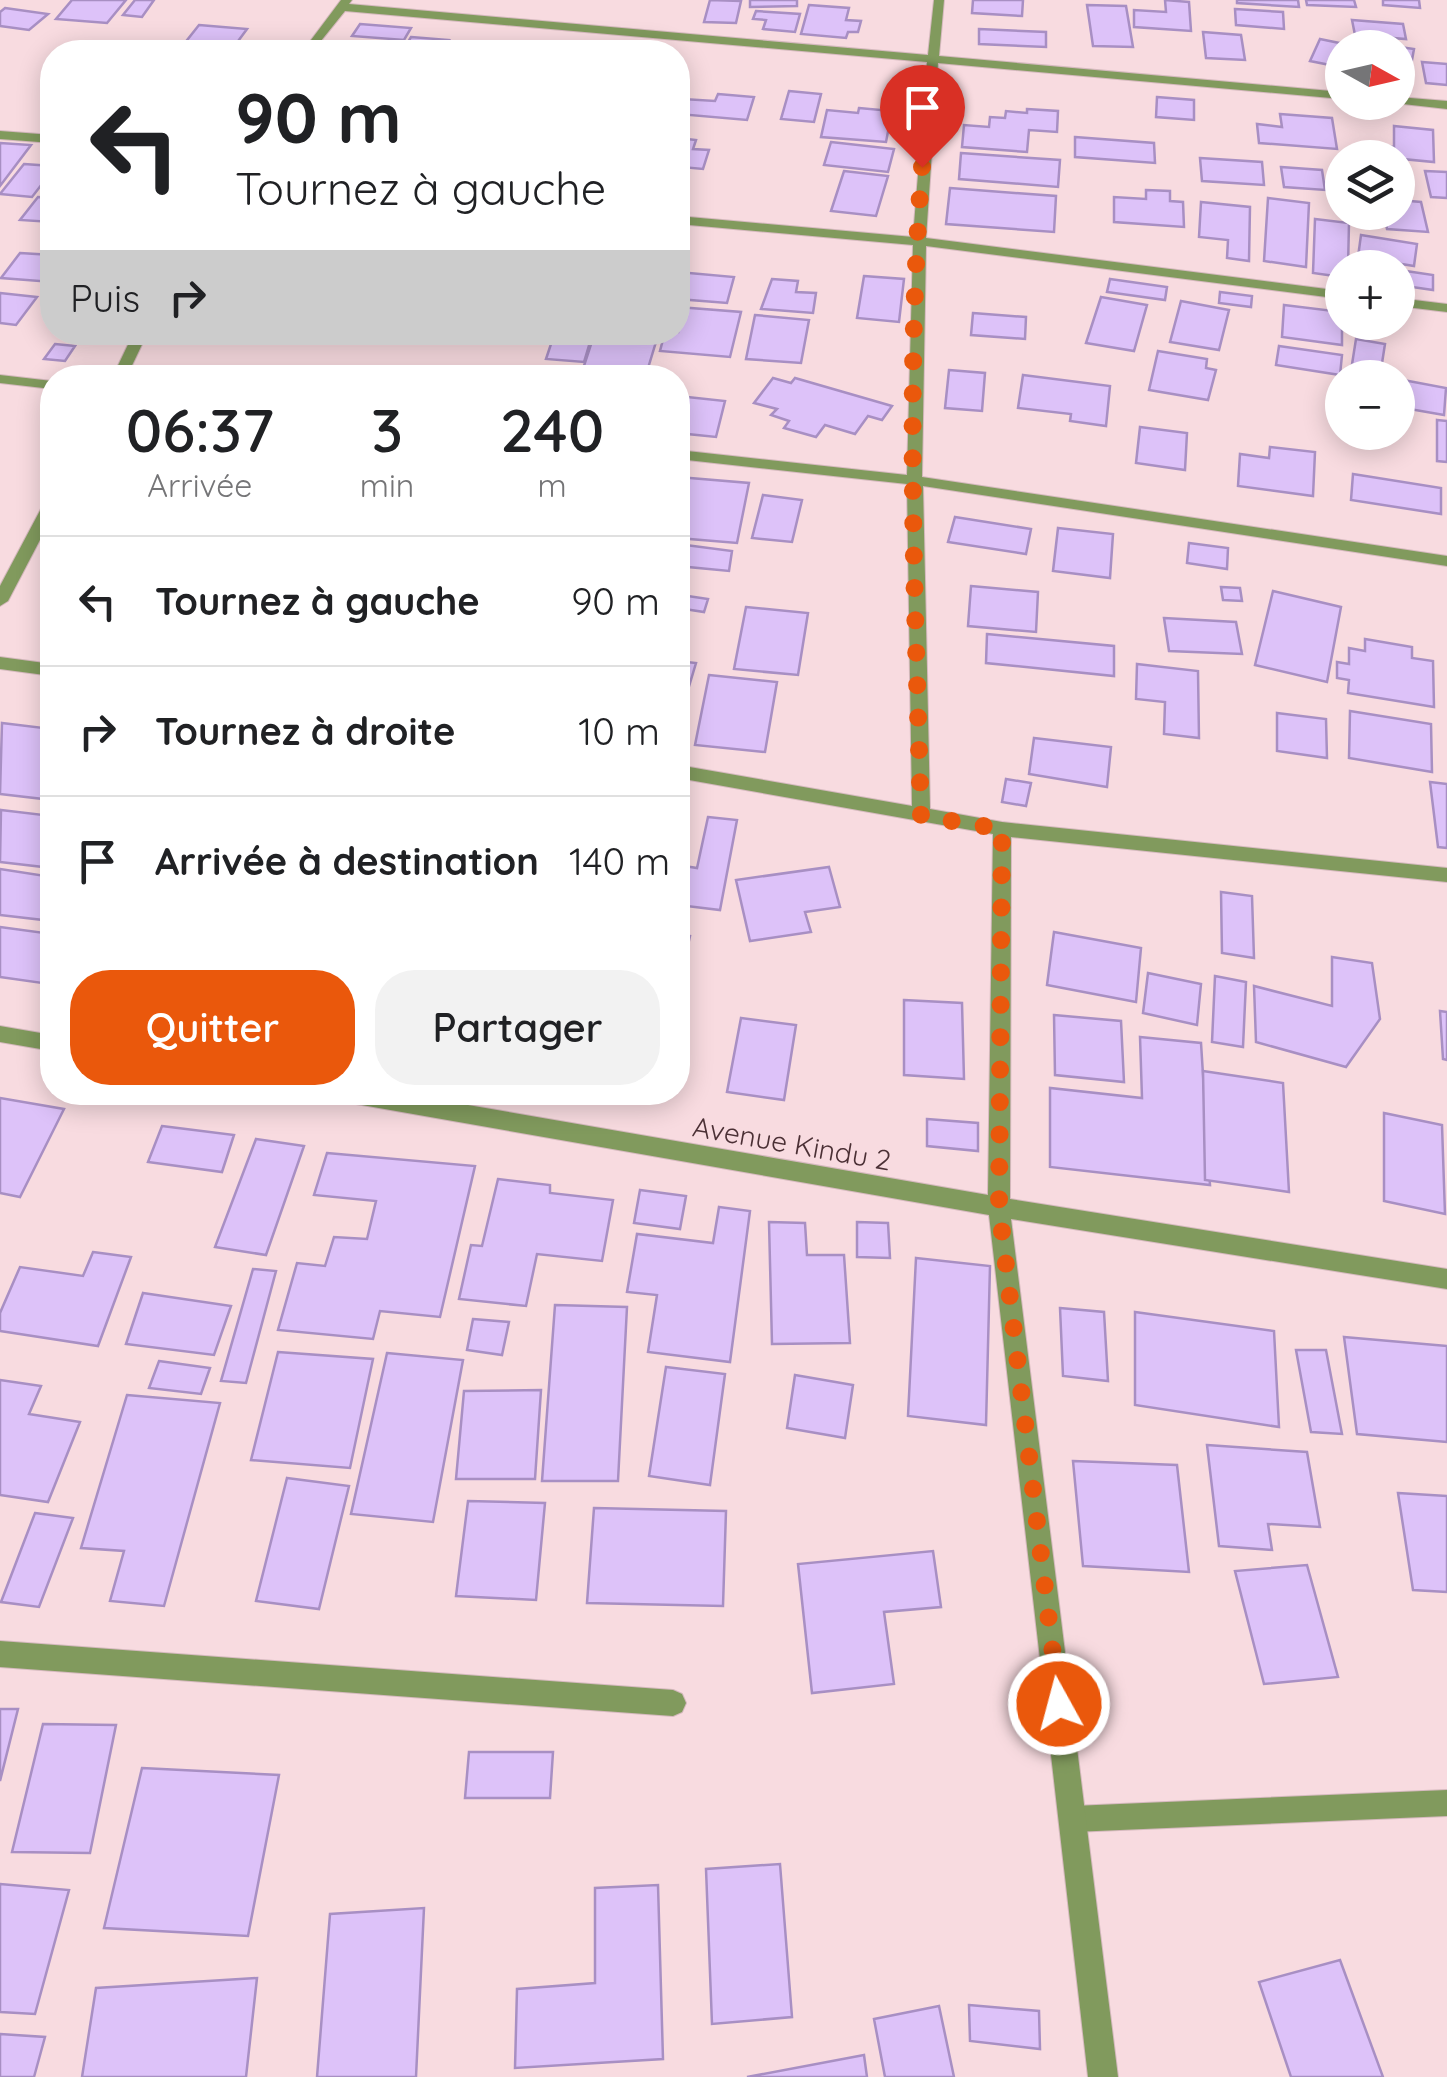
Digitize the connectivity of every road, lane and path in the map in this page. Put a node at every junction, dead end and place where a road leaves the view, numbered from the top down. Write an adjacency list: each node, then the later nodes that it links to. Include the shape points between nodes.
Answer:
1 (939, 0): 4 (street)
2 (344, 4): 3 (street); 4 (street)
3 (316, 40)
4 (932, 56): 5 (street); 11 (street)
5 (1325, 94)
6 (1415, 103): 7 (street)
7 (1447, 106)
8 (0, 135): 9 (street)
9 (40, 137)
10 (690, 221): 11 (street)
11 (916, 240): 12 (street); 18 (street)
12 (1325, 292)
13 (1415, 304): 14 (street)
14 (1447, 308)
15 (0, 378): 16 (street)
16 (40, 384)
17 (690, 455): 18 (street)
18 (913, 480): 20 (street); 25 (street)
19 (40, 526): 21 (street)
20 (1447, 561)
21 (0, 601)
22 (0, 663): 23 (street)
23 (40, 668)
24 (690, 774): 25 (street)
25 (921, 816): 26 (street)
26 (1002, 829): 27 (street); 31 (street)
27 (1447, 875)
28 (0, 1034): 29 (street)
29 (40, 1041)
30 (414, 1105): 31 (street, Avenue Kindu 2)
31 (999, 1207): 32 (street, Avenue Kindu 2); 36 (street)
32 (1447, 1279)
33 (0, 1654): 34 (street)
34 (672, 1703)
35 (1447, 1803): 36 (street)
36 (1073, 1819): 37 (street)
37 (1103, 2077)

